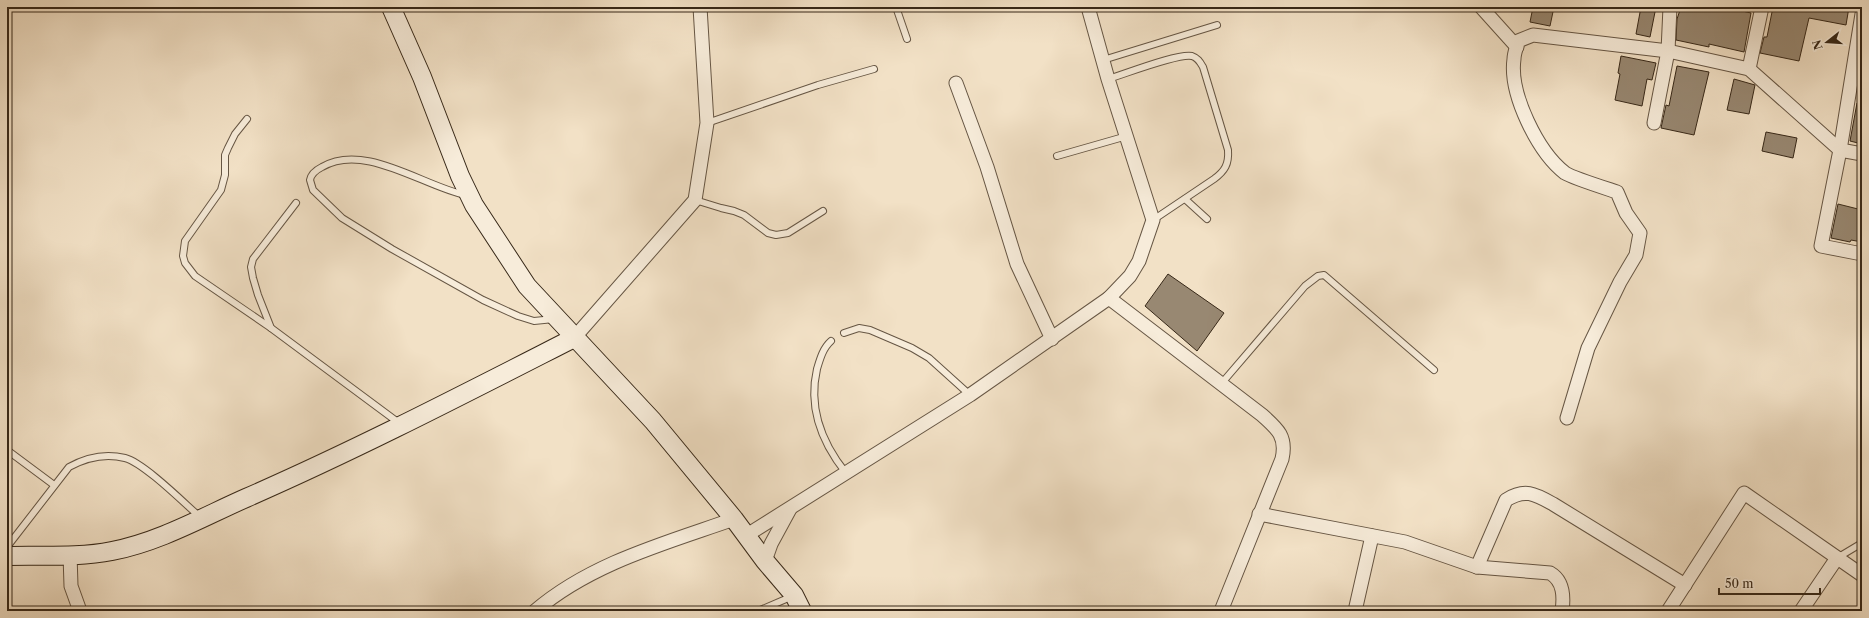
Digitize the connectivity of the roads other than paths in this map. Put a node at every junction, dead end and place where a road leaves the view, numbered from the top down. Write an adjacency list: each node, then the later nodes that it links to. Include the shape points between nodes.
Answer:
1 (391, 7): 25 (street)
2 (700, 7): 19 (street)
3 (896, 7): 10 (lane)
4 (1088, 7): 13 (street)
5 (1481, 7): 11 (street)
6 (1670, 7): 12 (street)
7 (1762, 7): 15 (street)
8 (1862, 14): 22 (street)
9 (1217, 25): 13 (lane)
10 (906, 39)
11 (1517, 47): 12 (street, via 1518,41 1533,35); 43 (street, via 1514,59 1517,93 1525,116 1546,154 1566,173 1616,192 1640,233 1636,255 1588,348)
12 (1668, 51): 15 (street); 20 (street)
13 (1103, 60): 16 (street)
14 (874, 69): 19 (lane, via 818,85)
15 (1748, 69): 22 (street)
16 (1108, 79): 21 (street); 26 (lane, via 1179,57 1193,57 1203,66 1228,150 1228,159 1223,173)
17 (956, 83): 38 (street, via 987,167 1017,264)
18 (247, 119): 35 (lane, via 235,134 225,155 225,175 221,190 185,241 183,256 195,276)
19 (707, 123): 27 (street)
20 (1654, 123)
21 (1127, 136): 24 (lane); 31 (street)
22 (1840, 150): 23 (street); 32 (street, via 1821,246)
23 (1862, 154)
24 (1056, 156)
25 (470, 196): 34 (street, via 496,241 527,286); 34 (lane, via 447,191 392,168 354,159 327,164 316,170 310,180 313,190 342,218 483,300 534,321)
26 (1185, 199): 30 (lane); 31 (lane)
27 (695, 200): 29 (lane, via 744,215 768,233 776,234 788,233); 37 (street)
28 (296, 203): 35 (lane, via 253,260 251,267 258,295)
29 (823, 211)
30 (1208, 219)
31 (1153, 220): 33 (street, via 1139,261 1130,276)
32 (1862, 254)
33 (1108, 298): 38 (street); 41 (street)
34 (557, 319): 37 (street)
35 (271, 328): 44 (lane)
36 (844, 333): 42 (lane, via 859,328 870,330 912,348 929,358)
37 (574, 338): 44 (street); 51 (street, via 653,421)
38 (1052, 339): 42 (street)
39 (831, 342): 46 (lane, via 825,348 819,362 814,402 828,448)
40 (1434, 370): 41 (lane, via 1324,276 1318,276 1305,286)
41 (1220, 384): 49 (street, via 1274,426 1283,438 1282,459)
42 (970, 396): 46 (street)
43 (1567, 418)
44 (402, 425): 50 (street)
45 (7, 450): 47 (lane)
46 (846, 473): 48 (street)
47 (54, 485): 50 (lane, via 70,467 82,460 102,456 126,459 149,472); 55 (lane)
48 (791, 508): 52 (street); 59 (street, via 771,544)
49 (1259, 514): 53 (street); 70 (street)
50 (201, 518): 56 (street, via 136,545 90,554)
51 (734, 519): 52 (street); 64 (street, via 603,568 576,581)
52 (747, 535): 59 (street)
53 (1372, 536): 60 (street, via 1405,542); 71 (street)
54 (1862, 542): 58 (lane)
55 (7, 547)
56 (70, 554): 57 (street); 66 (street, via 71,586)
57 (7, 556)
58 (1836, 558): 61 (street); 62 (street, via 1744,492); 74 (street)
59 (765, 562): 63 (street)
60 (1477, 568): 62 (street, via 1506,500 1516,494 1526,493 1536,494); 72 (street, via 1550,572 1556,576 1562,590)
61 (1862, 575)
62 (1685, 585): 73 (street)
63 (798, 603): 68 (lane); 69 (lane)
64 (542, 608)
65 (704, 610): 67 (lane)
66 (80, 611)
67 (719, 611)
68 (758, 611)
69 (808, 611)
70 (1220, 611)
71 (1355, 611)
72 (1562, 611)
73 (1668, 611)
74 (1801, 611)

